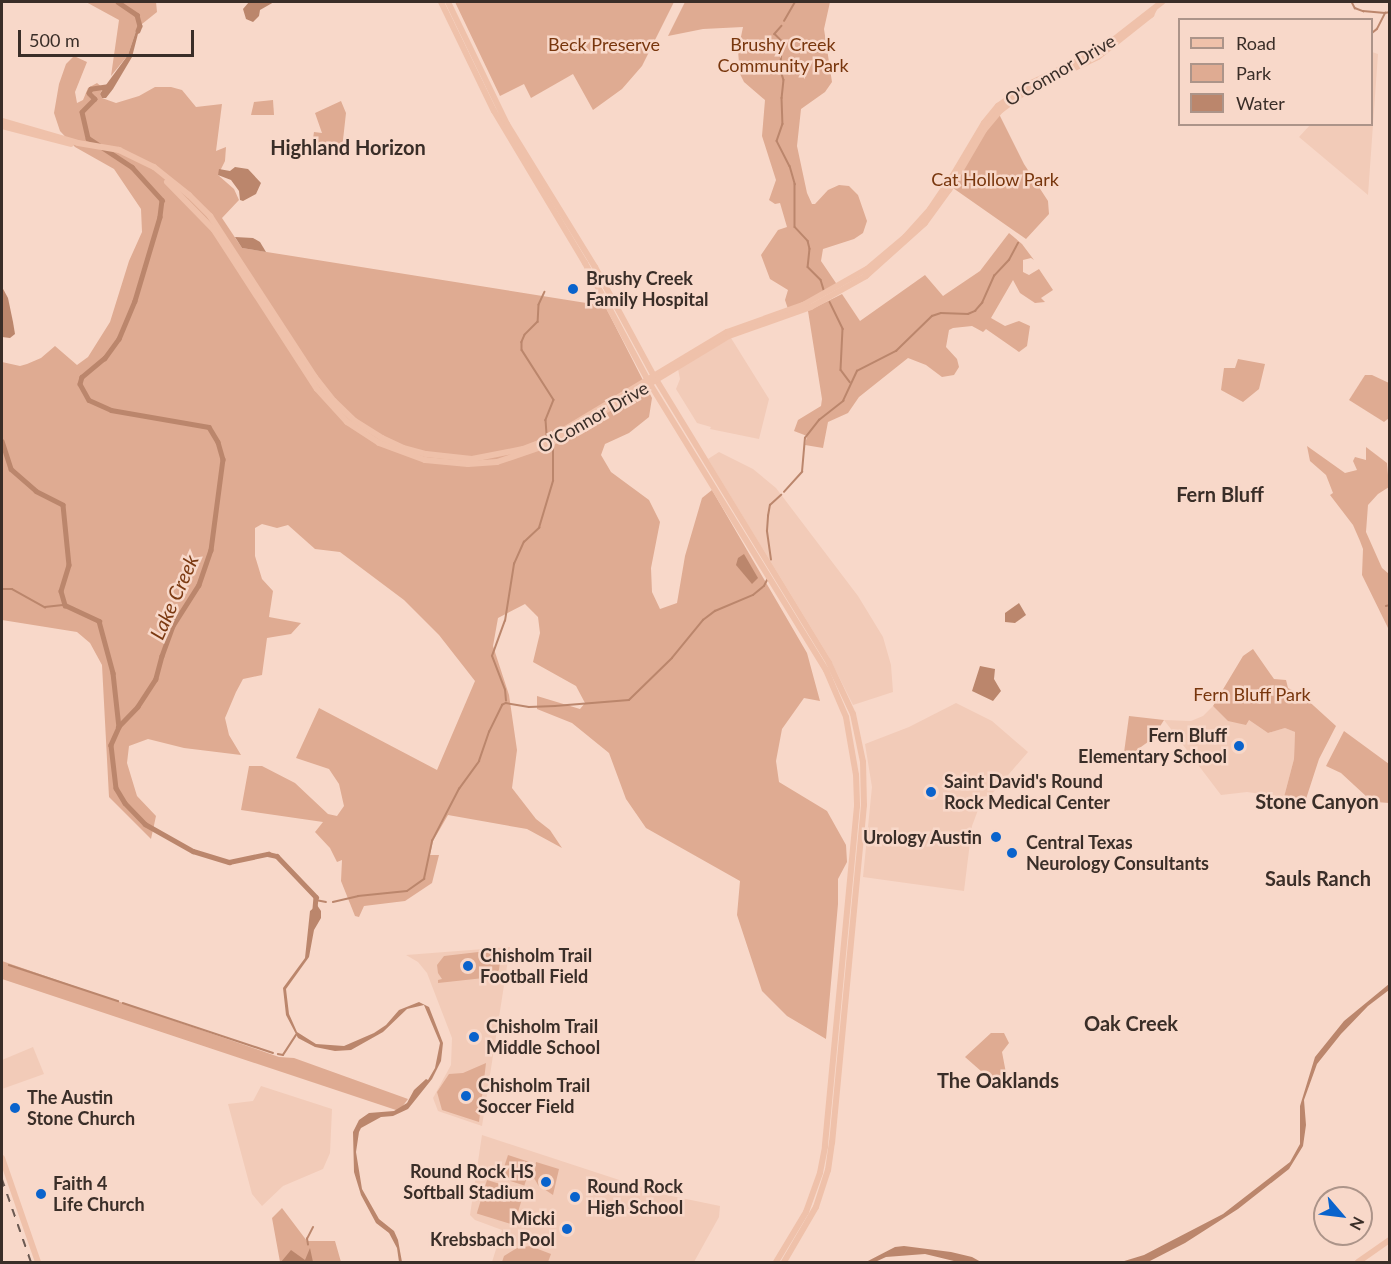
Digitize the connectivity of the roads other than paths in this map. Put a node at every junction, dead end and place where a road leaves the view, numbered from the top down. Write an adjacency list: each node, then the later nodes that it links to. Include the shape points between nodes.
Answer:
1 (441, 2): 5 (main road, via 452,16)
2 (448, 2): 5 (main road)
3 (1162, 2): 4 (main road, O'Connor Drive)
4 (1151, 11): 10 (main road, O'Connor Drive, via 1100,51 1027,85 998,106 930,209 872,266 832,291 725,333); 10 (main road, O'Connor Drive, via 1098,57 1026,91 1001,110 932,213 880,265 821,302 744,329)
5 (469, 54): 9 (main road); 9 (main road, via 522,161)
6 (2, 121): 8 (main road, O'Connor Drive)
7 (2, 126): 8 (main road, O'Connor Drive)
8 (80, 145): 11 (main road, O'Connor Drive, via 131,159 189,195 222,231 334,401 368,430 403,448 471,459 523,449 569,428)
9 (597, 278): 11 (main road); 11 (main road)
10 (699, 351): 11 (main road, O'Connor Drive); 11 (main road, O'Connor Drive)
11 (652, 380): 12 (main road); 14 (main road)
12 (746, 540): 13 (main road); 14 (main road, via 758,548)
13 (755, 553): 15 (main road); 16 (main road, via 826,670 846,717 856,775)
14 (777, 578): 15 (main road)
15 (793, 604): 16 (main road, via 833,670 853,714 864,780)
16 (857, 849): 17 (main road); 18 (main road)
17 (850, 881): 18 (main road, via 849,925); 19 (main road)
18 (853, 931): 20 (main road)
19 (845, 946): 20 (main road); 21 (main road)
20 (846, 993): 21 (main road)
21 (838, 1045): 22 (main road); 23 (main road)
22 (830, 1101): 23 (main road); 24 (main road)
23 (832, 1142): 26 (main road)
24 (825, 1147): 26 (main road); 27 (main road)
25 (2, 1158): 29 (main road)
26 (825, 1180): 27 (main road)
27 (804, 1225): 30 (main road); 31 (main road)
28 (1389, 1240): 32 (main road)
29 (38, 1263)
30 (776, 1263)
31 (784, 1263)
32 (1358, 1263)

